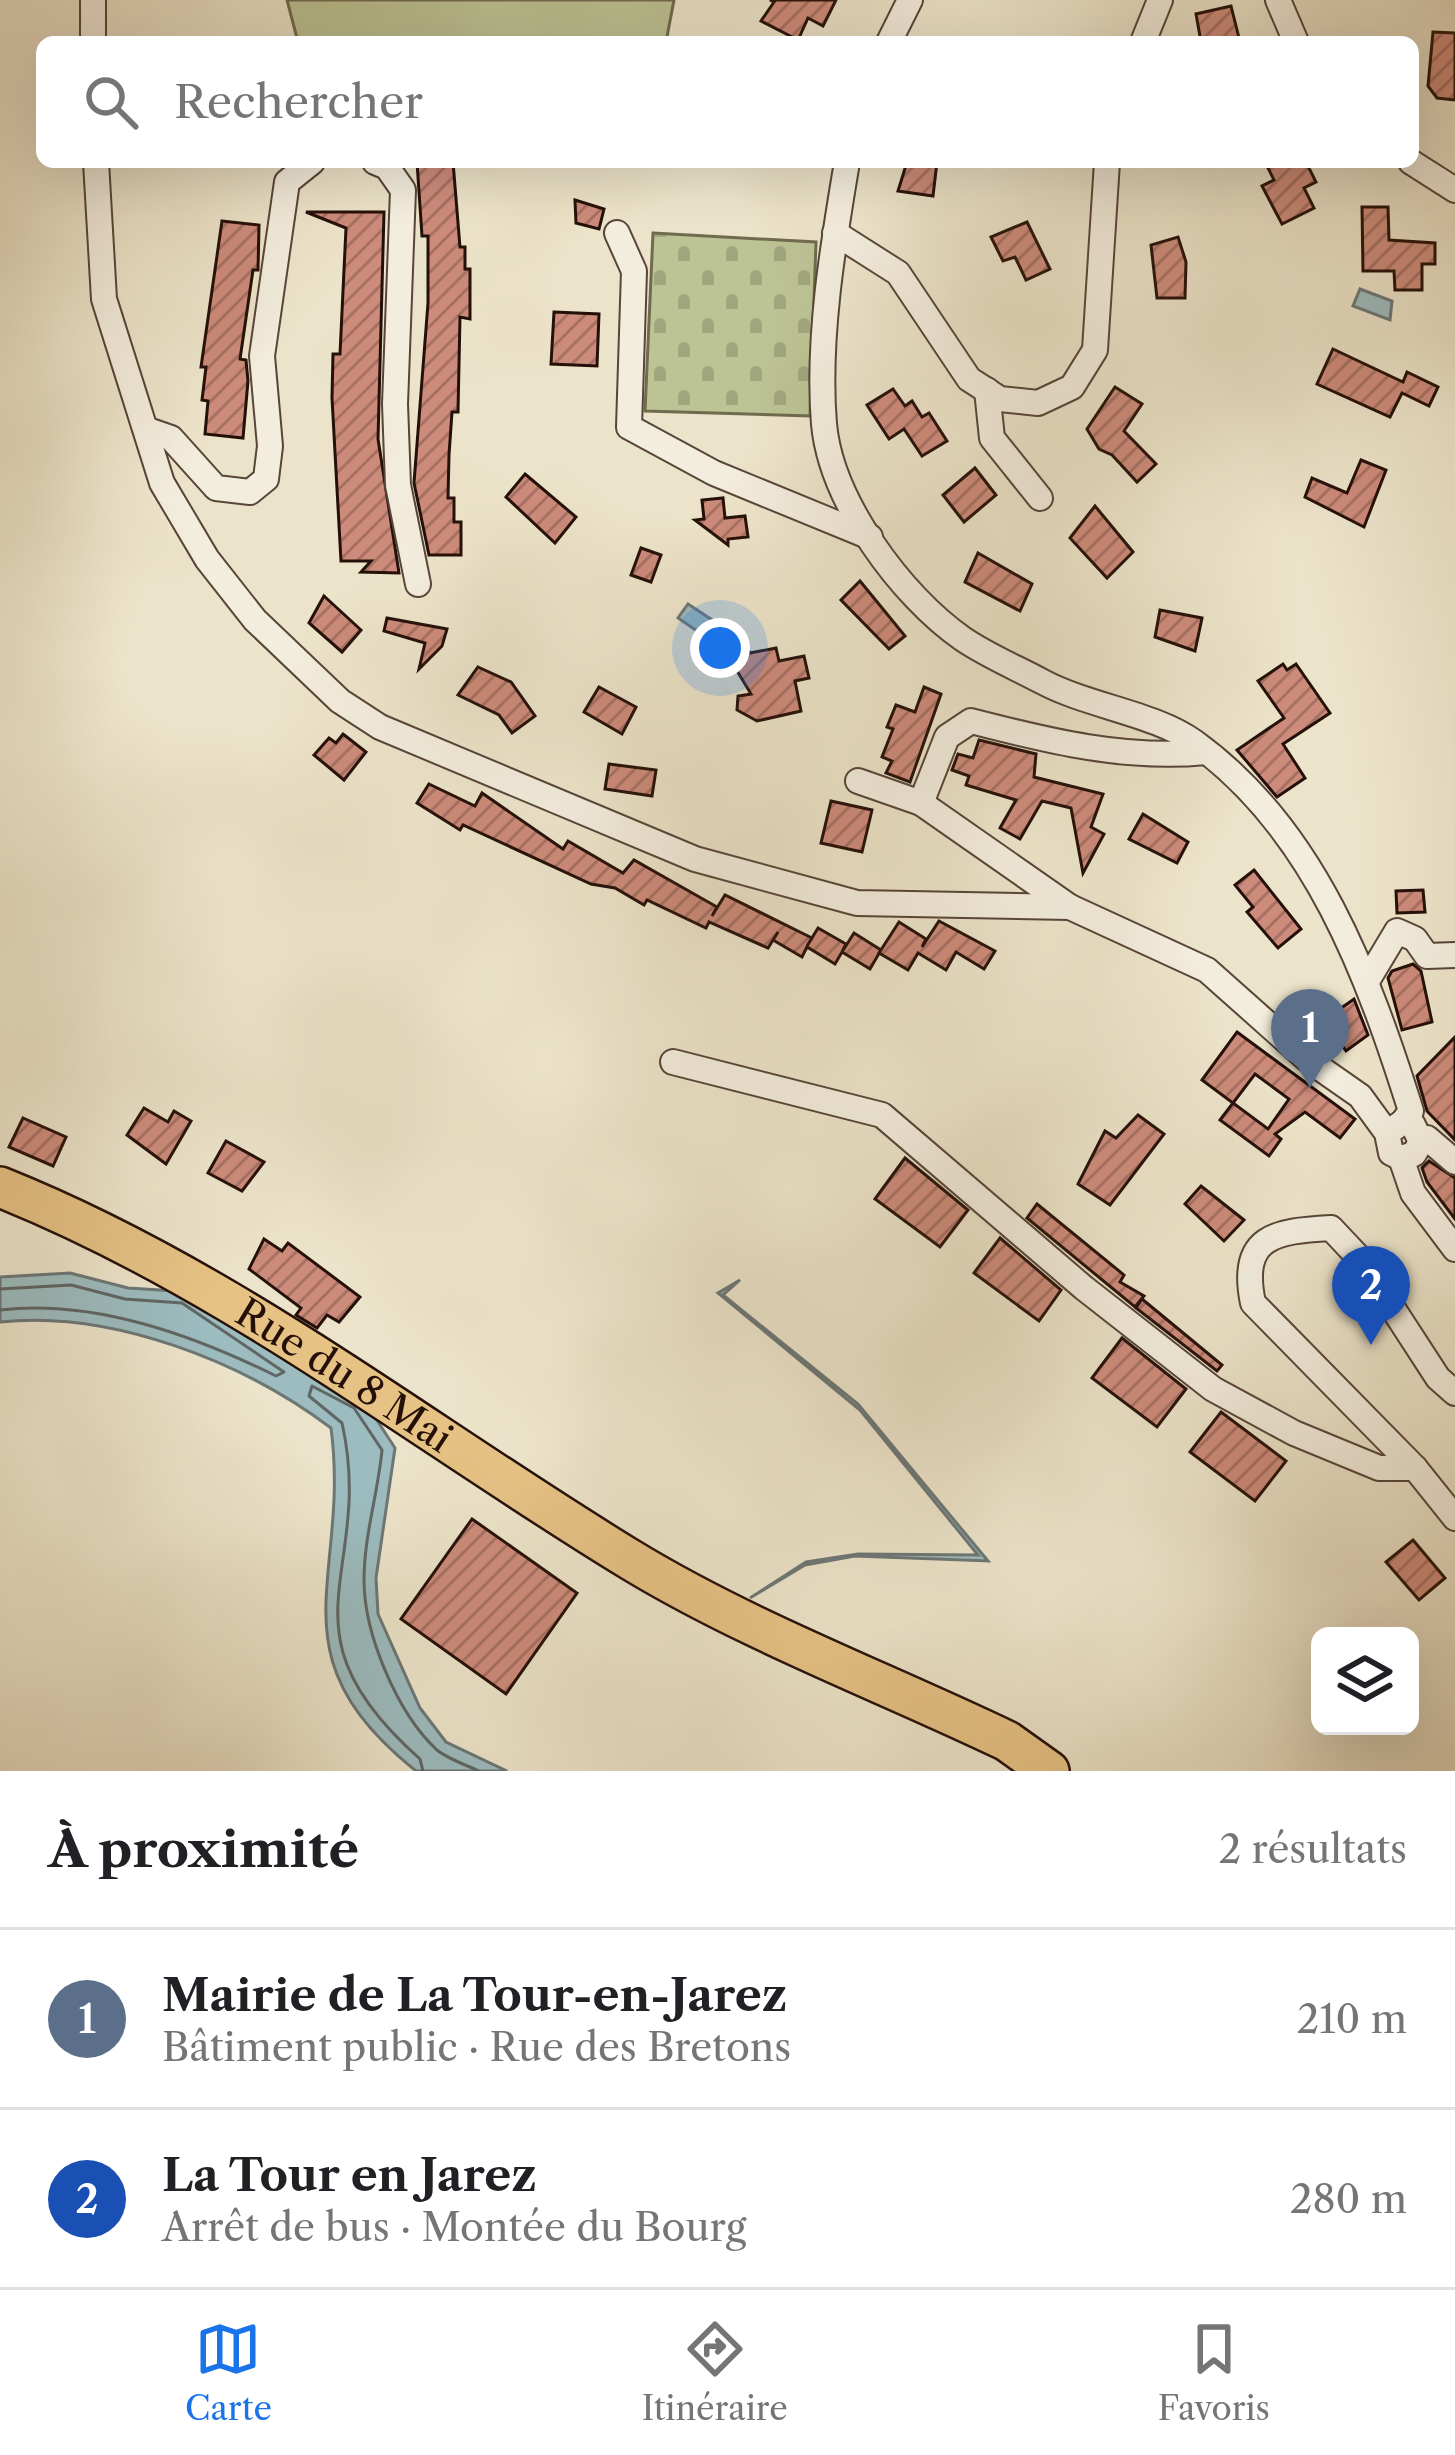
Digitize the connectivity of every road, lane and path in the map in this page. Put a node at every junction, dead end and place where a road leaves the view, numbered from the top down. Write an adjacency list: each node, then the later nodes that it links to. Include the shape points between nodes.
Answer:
1 (94, 0): 5 (street)
2 (910, 0): 6 (street)
3 (1160, 0): 7 (street)
4 (1278, 0): 8 (street)
5 (93, 36)
6 (892, 36)
7 (1145, 36)
8 (1293, 36)
9 (1419, 167): 15 (street)
10 (96, 168): 19 (street, via 104,298)
11 (304, 168): 19 (street, via 287,182 262,356 266,479 250,492 216,488 171,438)
12 (388, 168): 22 (street, via 403,190 394,404 398,485)
13 (846, 168): 17 (street)
14 (1107, 168): 18 (street, via 1095,350 1072,387 1038,403)
15 (1455, 190)
16 (617, 233): 21 (street, via 634,271 629,427 714,473)
17 (835, 233): 18 (street, via 898,273 969,379); 21 (street, via 824,427)
18 (987, 390): 20 (street, via 992,438)
19 (148, 430): 26 (street, via 162,483 207,559 256,620 340,701 380,727 695,859 857,903)
20 (1040, 497)
21 (870, 537): 23 (street, via 920,604 965,640 1064,693)
22 (418, 584)
23 (1206, 752): 25 (street, via 1168,756 1062,744 971,721 947,737); 28 (street, via 1244,784 1320,882)
24 (858, 782): 25 (street)
25 (921, 803): 26 (street)
26 (1070, 907): 30 (street, via 1207,970)
27 (1455, 955): 28 (street, via 1427,956 1397,932)
28 (1367, 981): 30 (street, via 1411,1111)
29 (673, 1061): 35 (street, via 881,1115 1213,1389 1379,1468)
30 (1403, 1139): 31 (street, via 1427,1138); 33 (street, via 1413,1193)
31 (1455, 1162)
32 (0, 1186): 37 (main road, Rue du 8 Mai, via 196,1280 677,1586 1007,1742)
33 (1455, 1249)
34 (1455, 1393): 35 (street, via 1331,1228 1281,1231 1254,1250 1247,1275 1253,1304)
35 (1415, 1468): 36 (street)
36 (1455, 1517)
37 (1049, 1771)

